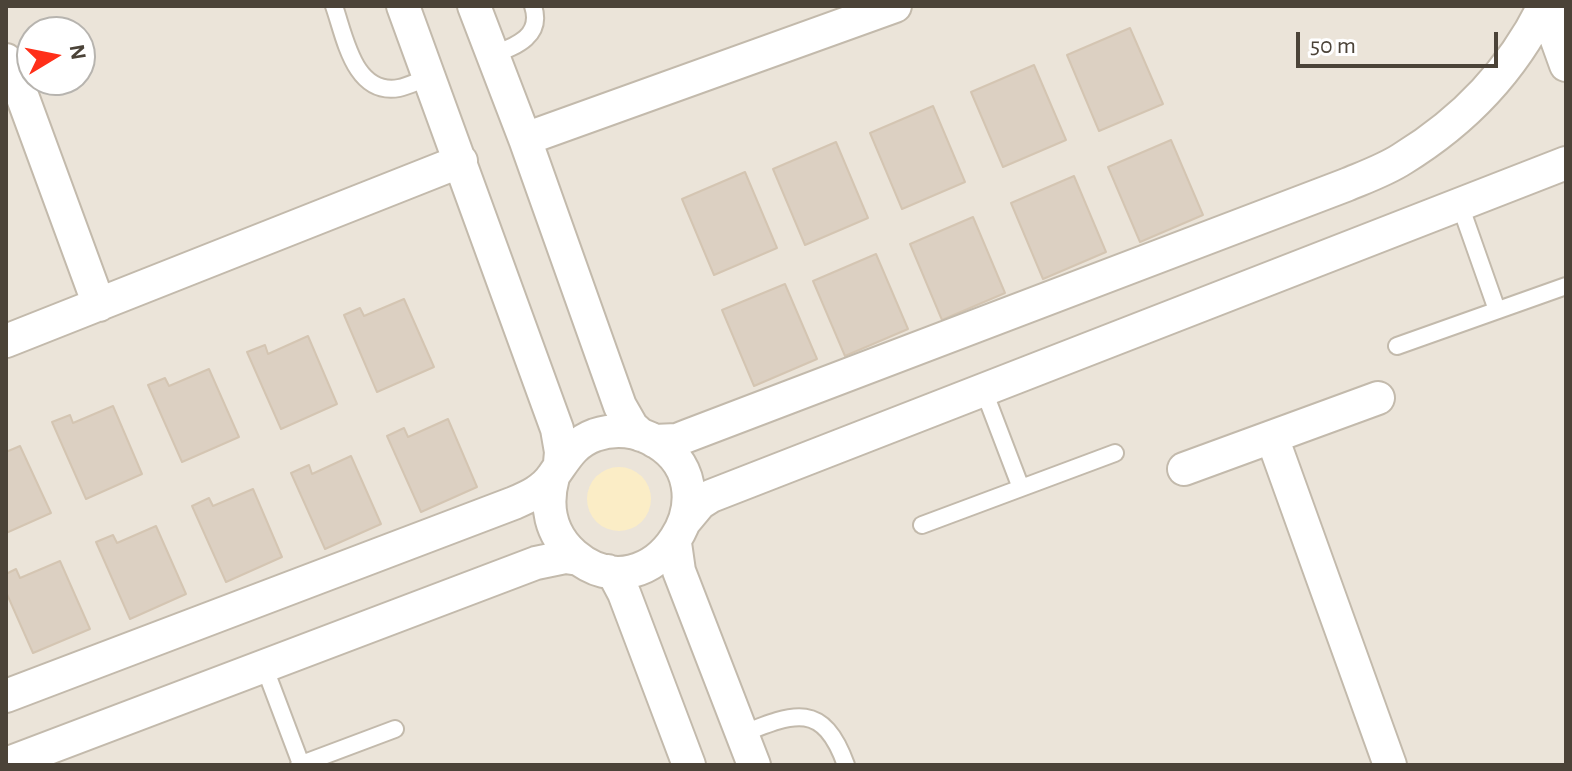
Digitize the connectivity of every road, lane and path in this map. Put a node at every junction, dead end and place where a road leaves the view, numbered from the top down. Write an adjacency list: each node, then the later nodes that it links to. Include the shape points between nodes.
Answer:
1 (334, 6): 11 (lane, via 358,72 369,82 398,88)
2 (403, 6): 11 (street)
3 (474, 6): 8 (street)
4 (533, 6): 8 (lane, via 535,26 529,37)
5 (1544, 6): 24 (street, via 1528,39 1492,87 1449,128 1400,161 677,440)
6 (1552, 6): 10 (street, via 1553,29)
7 (889, 7): 12 (street)
8 (493, 55): 12 (street)
9 (6, 60): 17 (street)
10 (1566, 65)
11 (430, 77): 13 (street)
12 (525, 139): 24 (street, via 620,406)
13 (461, 161): 17 (street); 27 (street, via 557,429 561,452)
14 (1566, 163): 15 (street)
15 (1460, 205): 18 (lane); 21 (street)
16 (1566, 286): 18 (lane)
17 (99, 305): 19 (street)
18 (1497, 310): 20 (lane)
19 (6, 341)
20 (1397, 346)
21 (984, 391): 28 (lane); 30 (street, via 711,496)
22 (1378, 398): 23 (street)
23 (1272, 437): 26 (street); 41 (street)
24 (648, 438): 27 (street, via 610,431 595,435 581,441); 30 (street, via 667,450 684,476 688,491)
25 (1115, 453): 28 (lane)
26 (1184, 469)
27 (556, 470): 31 (street, via 549,492 552,523 558,537); 33 (street, via 541,488 514,503)
28 (1021, 488): 29 (lane)
29 (922, 525)
30 (680, 532): 31 (street, via 652,563 638,569); 35 (street, via 679,571)
31 (594, 565): 32 (street, via 565,557 536,563); 36 (street, via 615,576 624,593)
32 (264, 666): 37 (street); 38 (lane)
33 (6, 696)
34 (395, 729): 38 (lane)
35 (742, 734): 39 (street); 40 (lane, via 800,716 832,734)
36 (680, 762)
37 (6, 764)
38 (300, 765)
39 (754, 765)
40 (846, 765)
41 (1390, 765)

